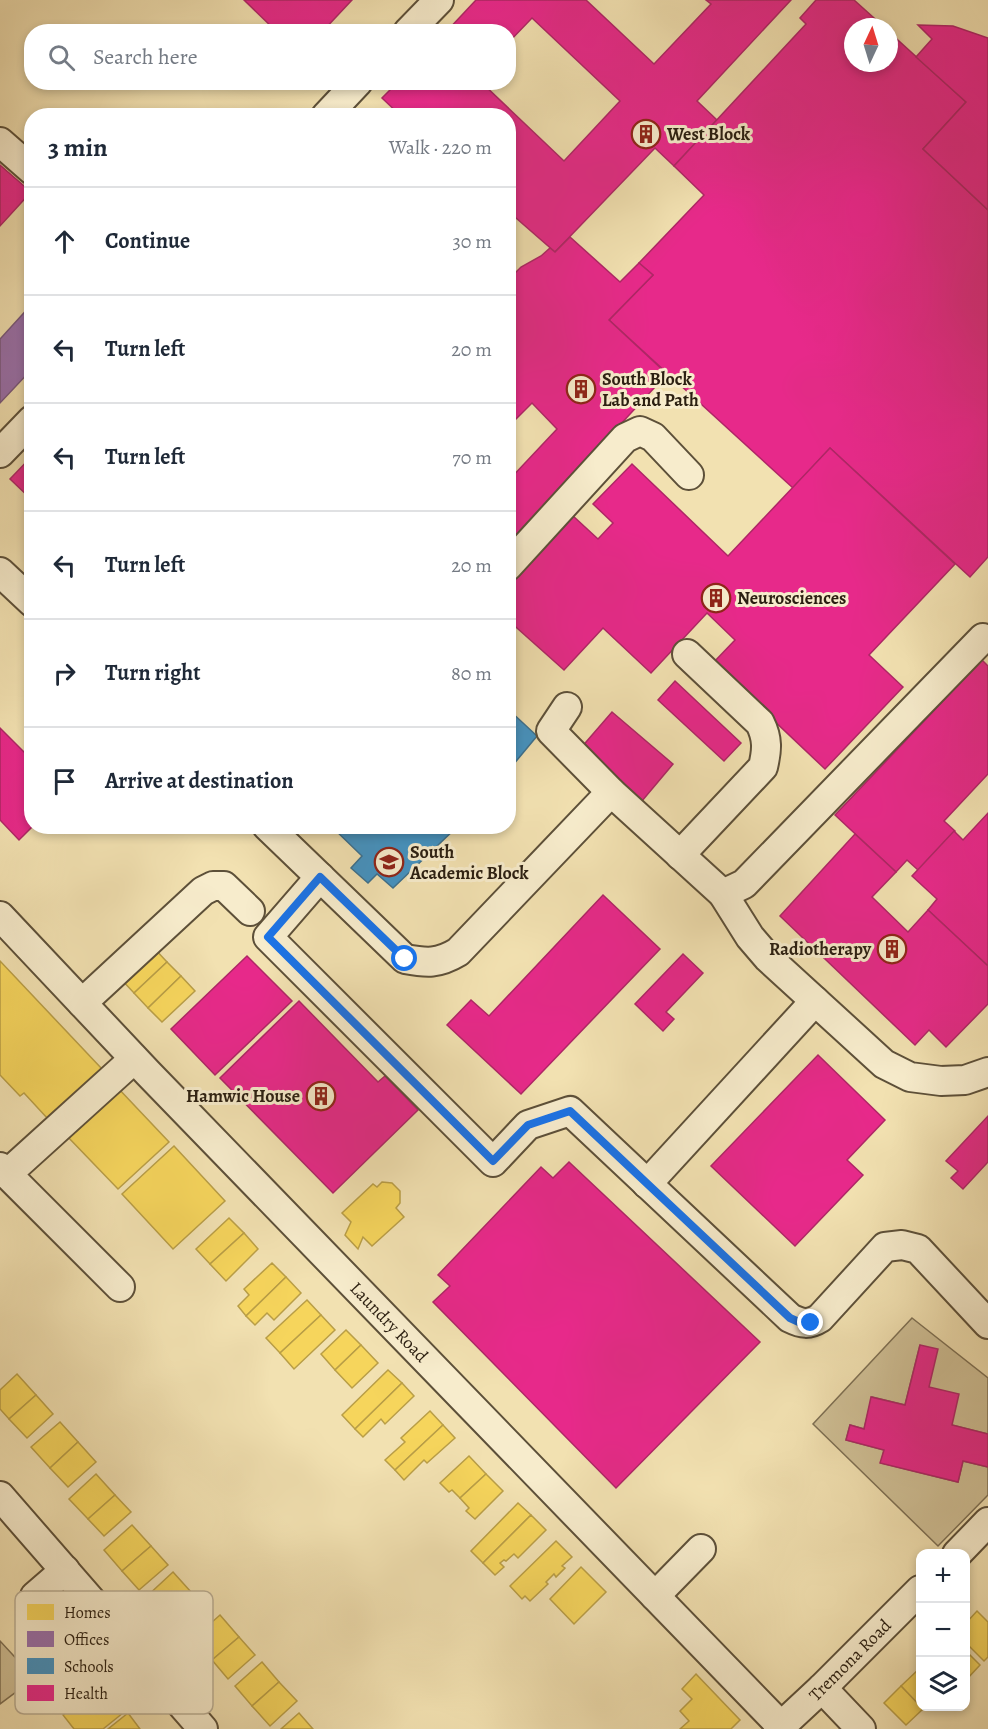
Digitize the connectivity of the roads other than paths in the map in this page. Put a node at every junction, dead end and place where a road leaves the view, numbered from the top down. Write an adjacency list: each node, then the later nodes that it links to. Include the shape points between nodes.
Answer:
1 (438, 0): 2 (street)
2 (416, 24)
3 (352, 90): 4 (street)
4 (340, 108)
5 (0, 142): 6 (street)
6 (24, 163)
7 (24, 428): 8 (street)
8 (0, 453)
9 (689, 475): 10 (street, via 653,437 640,431 625,438)
10 (516, 557)
11 (0, 572): 12 (street)
12 (24, 594)
13 (983, 638): 20 (street, via 744,885)
14 (687, 654): 18 (street, via 760,723 767,751 763,767)
15 (567, 707): 16 (street, via 550,732)
16 (611, 792): 18 (street); 19 (street, via 492,918 445,960 425,963 405,959)
17 (275, 834): 19 (street)
18 (680, 855): 20 (street)
19 (320, 877): 28 (street, via 268,937 493,1161 528,1125 570,1111)
20 (723, 894): 23 (street, via 768,958)
21 (250, 910): 24 (street, via 224,886 203,891)
22 (0, 916): 24 (street, Laundry Road)
23 (815, 1001): 26 (street, via 884,1064 910,1077 965,1080); 28 (street)
24 (82, 1003): 25 (street, Laundry Road)
25 (134, 1059): 27 (street); 39 (street, Laundry Road)
26 (988, 1072)
27 (3, 1170): 29 (street)
28 (646, 1184): 30 (street, via 762,1293 801,1323 820,1318 885,1247 902,1245 918,1249)
29 (120, 1287)
30 (987, 1321)
31 (0, 1496): 35 (street)
32 (988, 1522): 33 (street)
33 (962, 1549)
34 (701, 1550): 39 (street)
35 (65, 1570): 36 (street); 37 (street)
36 (41, 1591)
37 (83, 1591)
38 (916, 1595): 40 (street, Tremona Road)
39 (654, 1596): 42 (street, Laundry Road)
40 (822, 1688): 42 (street, Tremona Road); 44 (street)
41 (190, 1714): 43 (street)
42 (780, 1728)
43 (203, 1729)
44 (861, 1729)

